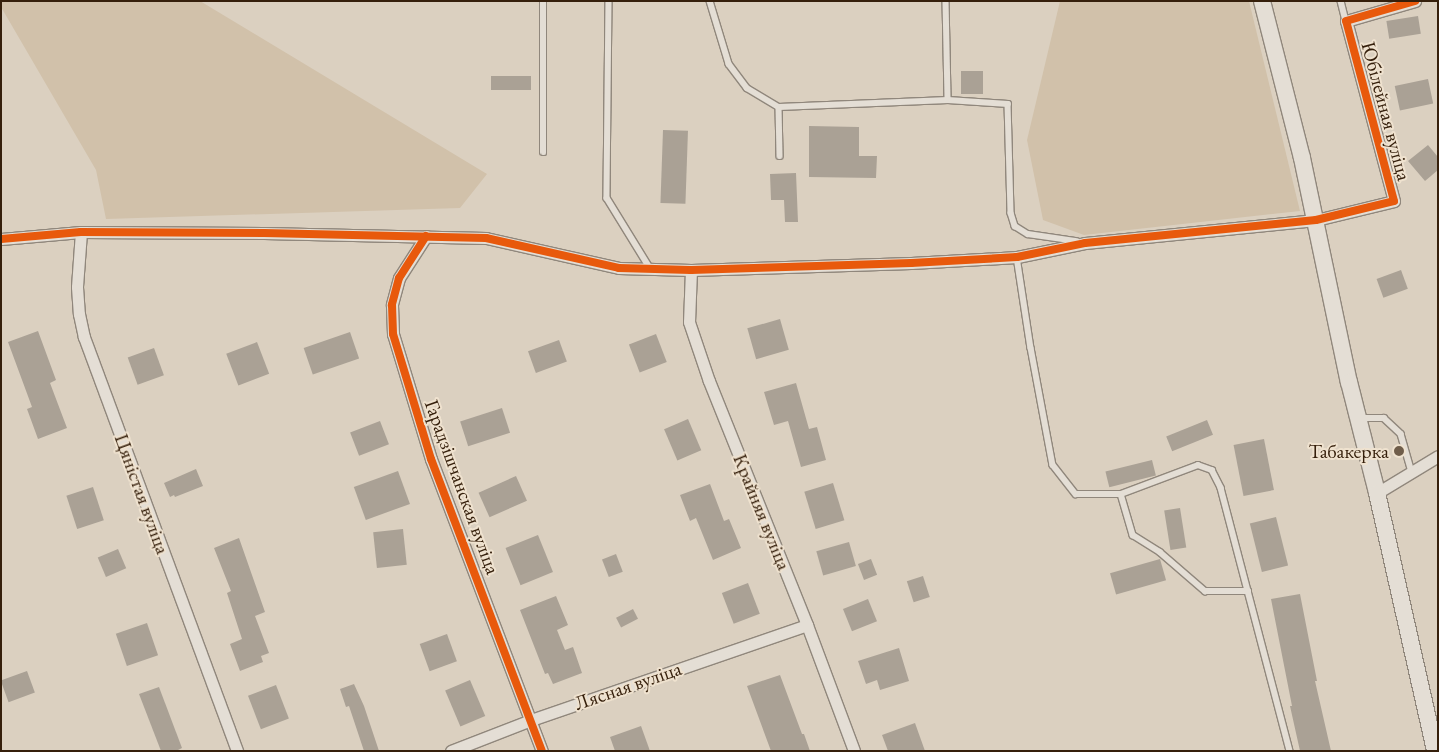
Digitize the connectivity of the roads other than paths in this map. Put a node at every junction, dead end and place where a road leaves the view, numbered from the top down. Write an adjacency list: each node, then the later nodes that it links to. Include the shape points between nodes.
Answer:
1 (544, 1): 11 (lane)
2 (609, 1): 19 (lane, via 607,198)
3 (710, 1): 10 (lane, via 729,64 747,88)
4 (946, 1): 9 (lane)
5 (1262, 1): 13 (main road)
6 (1341, 1): 8 (lane)
7 (1415, 1): 8 (street, Юбілейная вуліца)
8 (1346, 21): 13 (street, Юбілейная вуліца, via 1394,201)
9 (948, 100): 10 (lane); 17 (lane, via 1008,104 1011,213 1015,226 1028,234)
10 (780, 107): 12 (lane)
11 (544, 152)
12 (780, 156)
13 (1316, 220): 17 (street); 21 (main road)
14 (81, 232): 15 (street); 16 (street); 29 (street, Цяністая вуліца, via 77,287 84,337)
15 (426, 236): 19 (street, via 486,238 619,268); 28 (street, Гарадзішчанская вуліца, via 399,278 392,306 393,334 431,459)
16 (1, 240)
17 (1085, 243): 18 (street)
18 (1017, 257): 20 (street); 25 (lane, via 1053,465 1076,494)
19 (651, 270): 20 (street)
20 (691, 270): 27 (street, Крайняя вуліца, via 689,322 709,381)
21 (1358, 418): 23 (lane, via 1384,418 1401,434); 24 (main road)
22 (1438, 456): 23 (street)
23 (1412, 472): 24 (street)
24 (1377, 493): 34 (main road)
25 (1121, 494): 26 (lane, via 1134,534 1206,591); 26 (lane, via 1198,466 1212,470 1221,488)
26 (1248, 591): 33 (lane)
27 (806, 625): 28 (street, Лясная вуліца); 32 (street, Крайняя вуліца)
28 (531, 720): 30 (street, Лясная вуліца); 31 (street, Гарадзішчанская вуліца)
29 (237, 751)
30 (451, 751)
31 (542, 751)
32 (854, 751)
33 (1290, 751)
34 (1435, 751)

